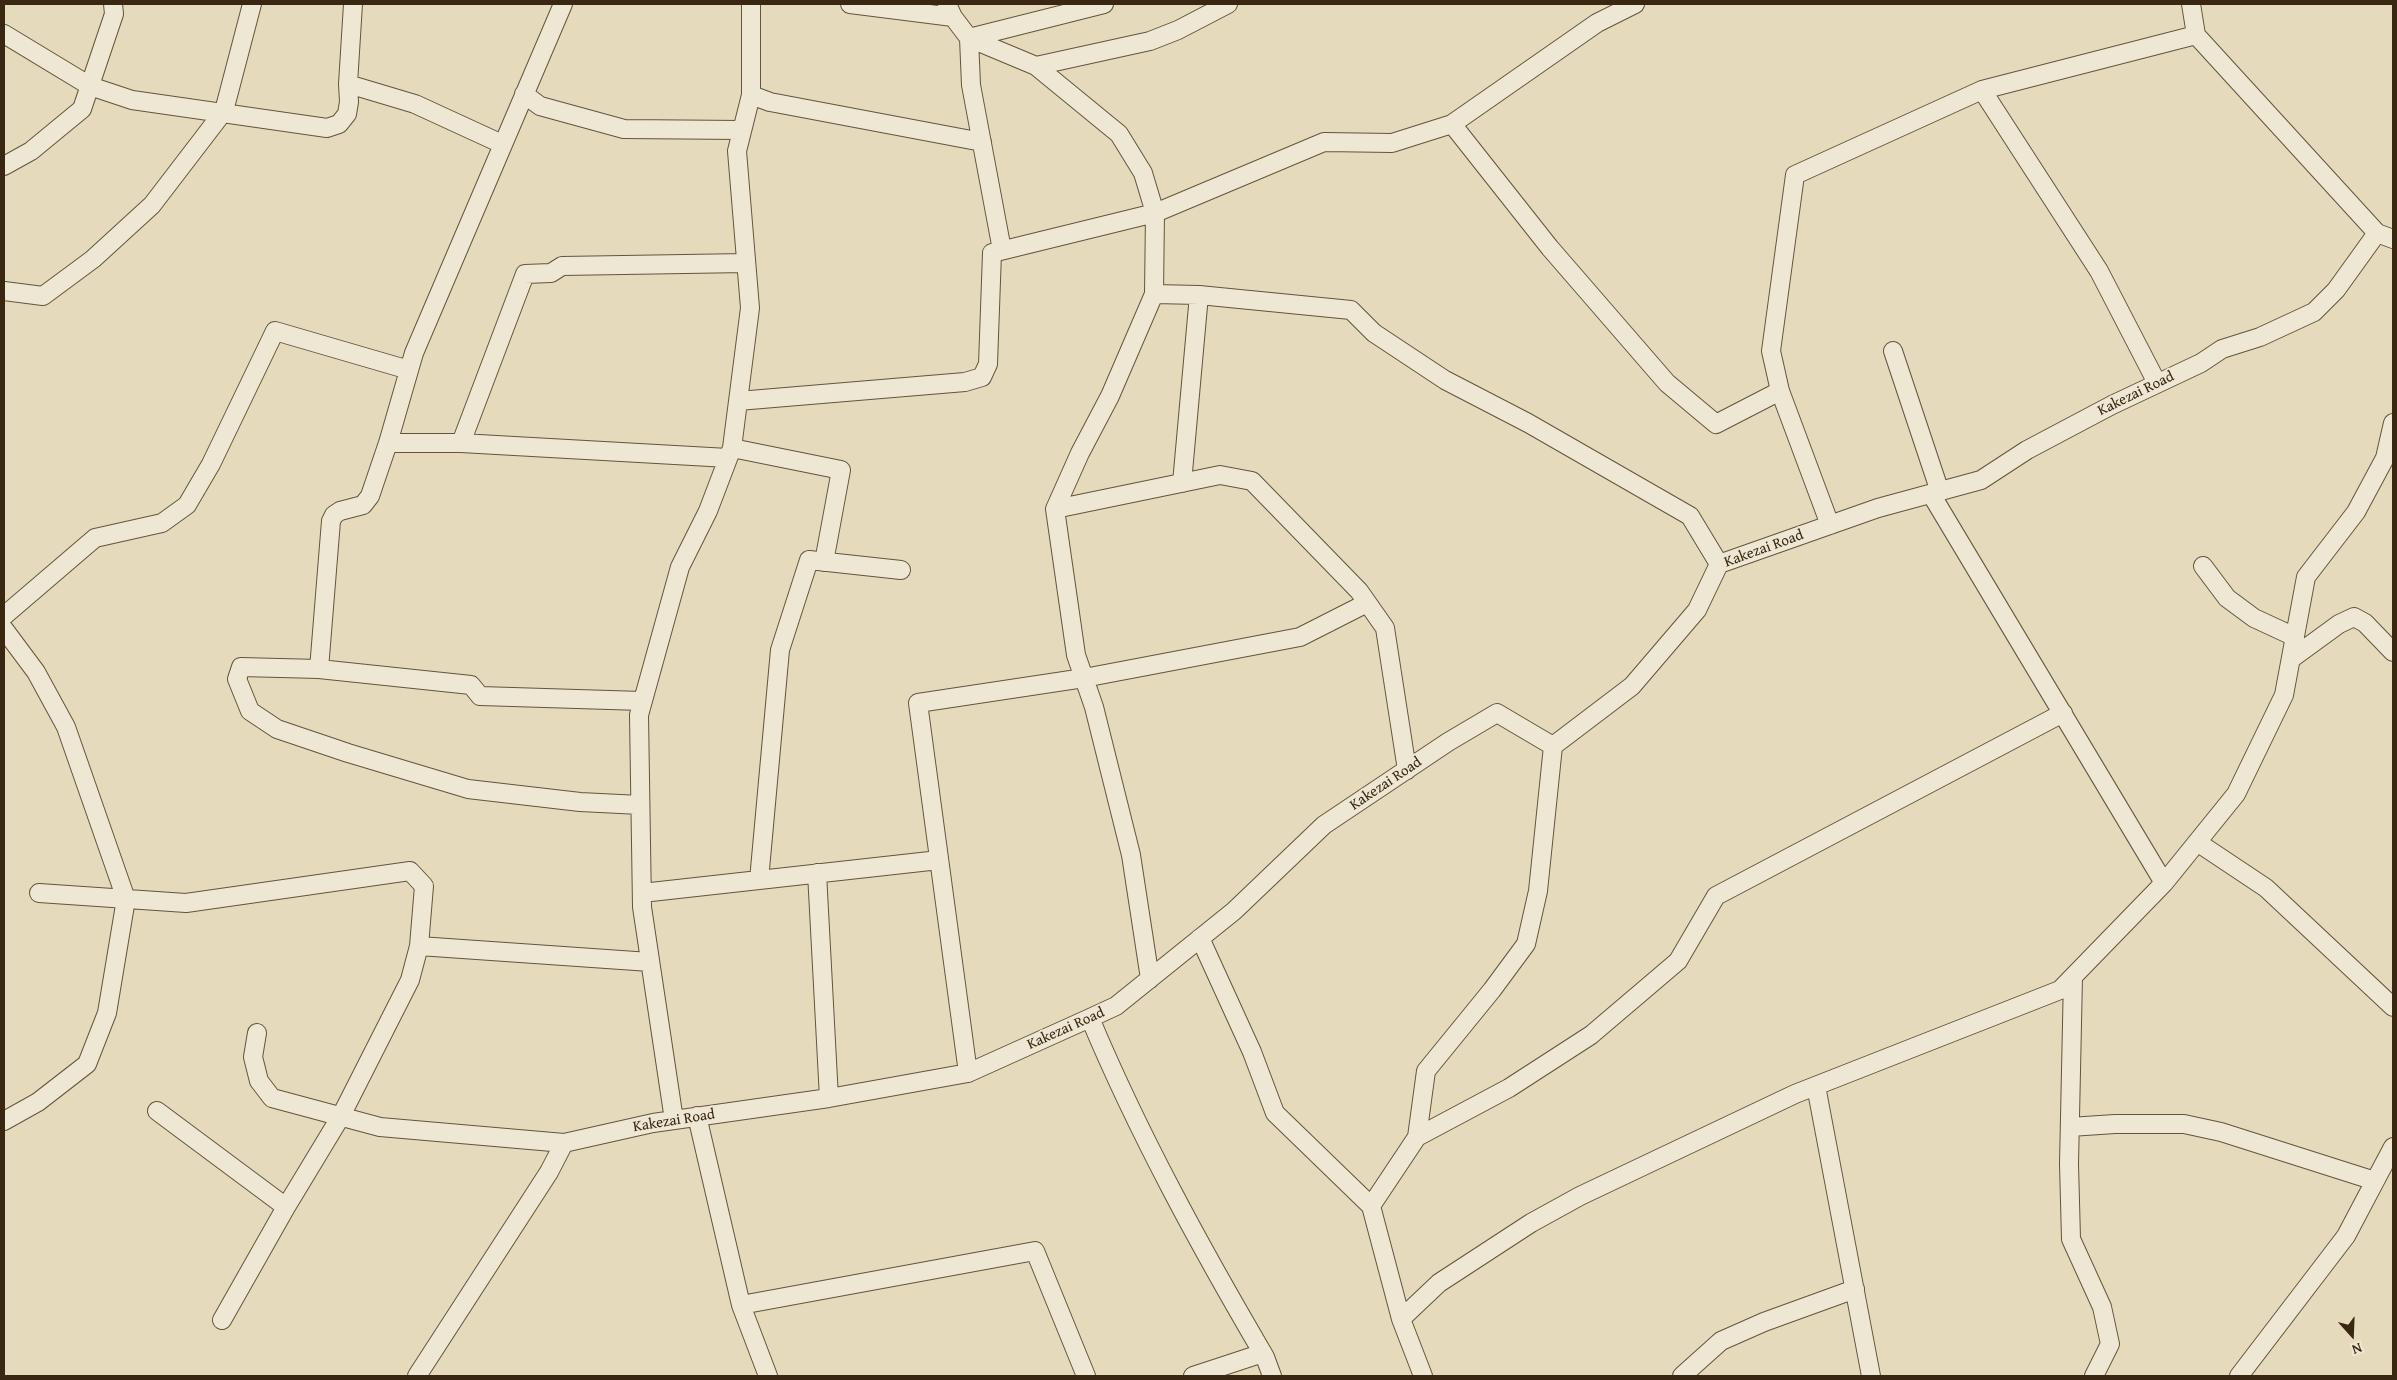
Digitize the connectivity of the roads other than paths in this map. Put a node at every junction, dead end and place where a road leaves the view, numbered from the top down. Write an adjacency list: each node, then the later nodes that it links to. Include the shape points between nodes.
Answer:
1 (113, 4): 17 (street, via 114,14)
2 (252, 4): 21 (street)
3 (353, 4): 16 (street)
4 (563, 4): 19 (street)
5 (751, 4): 20 (street)
6 (850, 4): 11 (street)
7 (1104, 4): 14 (street)
8 (1228, 4): 15 (street, via 1150,41)
9 (1635, 4): 22 (street, via 1597,23)
10 (2191, 4): 13 (street)
11 (950, 10): 14 (street)
12 (4, 34): 17 (street)
13 (2196, 35): 18 (street); 28 (street)
14 (969, 38): 15 (street); 24 (street, via 971,85)
15 (1036, 66): 27 (street, via 1118,134 1143,173)
16 (348, 84): 21 (street, via 346,114 339,124 327,128); 25 (street, via 415,104)
17 (90, 86): 21 (street, via 132,100); 26 (street, via 82,109 31,151)
18 (1982, 90): 36 (street, via 2099,272); 37 (street, via 1795,175 1772,351)
19 (524, 94): 23 (street, via 540,106 624,129); 25 (street)
20 (751, 95): 23 (street); 24 (street, via 770,102)
21 (224, 111): 31 (street, via 152,205 93,259 43,296)
22 (1452, 124): 27 (street, via 1392,143 1324,142); 37 (street, via 1550,248 1660,376 1716,424)
23 (741, 130): 30 (street, via 737,151)
24 (982, 142): 29 (street)
25 (502, 144): 35 (street)
26 (4, 166)
27 (1156, 213): 29 (street); 32 (street)
28 (2385, 236): 36 (street, Kakezai Road, via 2314,312 2260,337 2222,349 2201,363)
29 (1002, 250): 38 (street, via 992,253 988,364 982,377 965,382)
30 (746, 263): 38 (street, via 750,308); 41 (street, via 562,266 551,273 525,274)
31 (4, 291)
32 (1154, 294): 33 (street); 45 (street, via 1110,396)
33 (1199, 294): 43 (street); 48 (street, via 1351,310 1374,333 1445,380 1528,423 1690,516)
34 (1893, 351): 44 (street)
35 (409, 370): 40 (street); 52 (street, via 275,332 211,464 186,505 162,523 94,538)
36 (2157, 383): 44 (street, Kakezai Road, via 2027,450 1981,480)
37 (1780, 391): 46 (street)
38 (738, 400): 42 (street)
39 (2393, 423): 54 (street, via 2385,458 2356,512 2306,577)
40 (388, 443): 41 (street); 57 (street, via 370,496 363,505 340,511 331,521)
41 (461, 443): 42 (street)
42 (730, 453): 47 (street, via 841,470); 59 (street, via 708,512 680,567)
43 (1182, 483): 45 (street); 51 (street, via 1220,474 1252,481)
44 (1936, 493): 46 (street, Kakezai Road); 60 (street)
45 (1055, 509): 58 (street, via 1076,655)
46 (1830, 525): 48 (street, Kakezai Road)
47 (824, 562): 50 (street); 67 (street, via 809,560 780,650)
48 (1719, 564): 61 (street, Kakezai Road, via 1697,610 1632,686)
49 (2204, 566): 54 (street, via 2227,598 2254,618)
50 (901, 570)
51 (1367, 603): 58 (street, via 1300,637); 62 (street, via 1385,628)
52 (4, 616)
53 (4, 629): 71 (street, via 36,672 66,728)
54 (2295, 636): 56 (street)
55 (2393, 652): 56 (street, via 2365,623 2354,617)
56 (2291, 659): 64 (street, via 2284,695 2236,794)
57 (319, 669): 59 (street, via 470,685 480,696); 63 (street, via 241,667 237,678 250,711 277,729 348,753 468,789 580,802)
58 (1084, 678): 65 (street, via 918,703); 76 (street, via 1131,855)
59 (642, 701): 63 (street, via 639,714)
60 (2063, 714): 68 (street); 89 (street, via 1716,896 1678,961 1591,1035 1509,1088)
61 (1553, 746): 62 (street, Kakezai Road, via 1497,713); 89 (street, via 1538,891 1526,944 1426,1071)
62 (1407, 770): 72 (street, Kakezai Road, via 1324,825)
63 (640, 805): 70 (street)
64 (2197, 842): 68 (street); 77 (street, via 2266,888)
65 (939, 860): 66 (street); 80 (street)
66 (817, 873): 67 (street); 82 (street)
67 (759, 880): 70 (street)
68 (2164, 883): 75 (street)
69 (39, 893): 71 (street)
70 (642, 893): 74 (street)
71 (126, 899): 73 (street, via 186,903 410,872 424,886); 87 (street, via 107,1013 87,1064 38,1102)
72 (1200, 938): 76 (street, Kakezai Road); 93 (street, via 1252,1052 1275,1113)
73 (419, 946): 74 (street); 84 (street, via 410,980)
74 (650, 962): 86 (street)
75 (2073, 977): 81 (street, via 2060,990); 88 (street)
76 (1150, 978): 78 (street, Kakezai Road, via 1116,1006)
77 (2393, 1007)
78 (1090, 1018): 80 (street, Kakezai Road); 99 (street, via 1111,1069 1203,1248)
79 (257, 1033): 84 (street, Kakezai Road, via 253,1057 259,1081 272,1098)
80 (968, 1073): 82 (street, Kakezai Road)
81 (1816, 1086): 95 (street); 97 (street, via 1580,1196 1539,1219 1439,1283)
82 (829, 1098): 85 (street, Kakezai Road)
83 (157, 1111): 94 (street)
84 (341, 1116): 90 (street, Kakezai Road, via 380,1127); 94 (street)
85 (697, 1116): 86 (street, Kakezai Road); 96 (street)
86 (674, 1120): 90 (street, Kakezai Road)
87 (4, 1121)
88 (2070, 1127): 92 (street, via 2184,1124 2221,1132); 108 (street, via 2071,1240 2102,1307 2110,1344)
89 (1417, 1137): 93 (street)
90 (564, 1143): 100 (street, via 549,1172)
91 (2393, 1147): 92 (street)
92 (2375, 1181): 109 (street, via 2346,1236)
93 (1371, 1206): 97 (street)
94 (286, 1207): 98 (street)
95 (1856, 1289): 106 (street, via 1720,1341); 107 (street)
96 (741, 1305): 101 (street); 102 (street, via 1035,1251)
97 (1401, 1319): 105 (street)
98 (222, 1320)
99 (1263, 1353): 103 (street); 104 (street)
100 (417, 1376)
101 (768, 1376)
102 (1086, 1376)
103 (1193, 1376)
104 (1272, 1376)
105 (1422, 1376)
106 (1682, 1376)
107 (1871, 1376)
108 (2094, 1376)
109 (2239, 1376)

